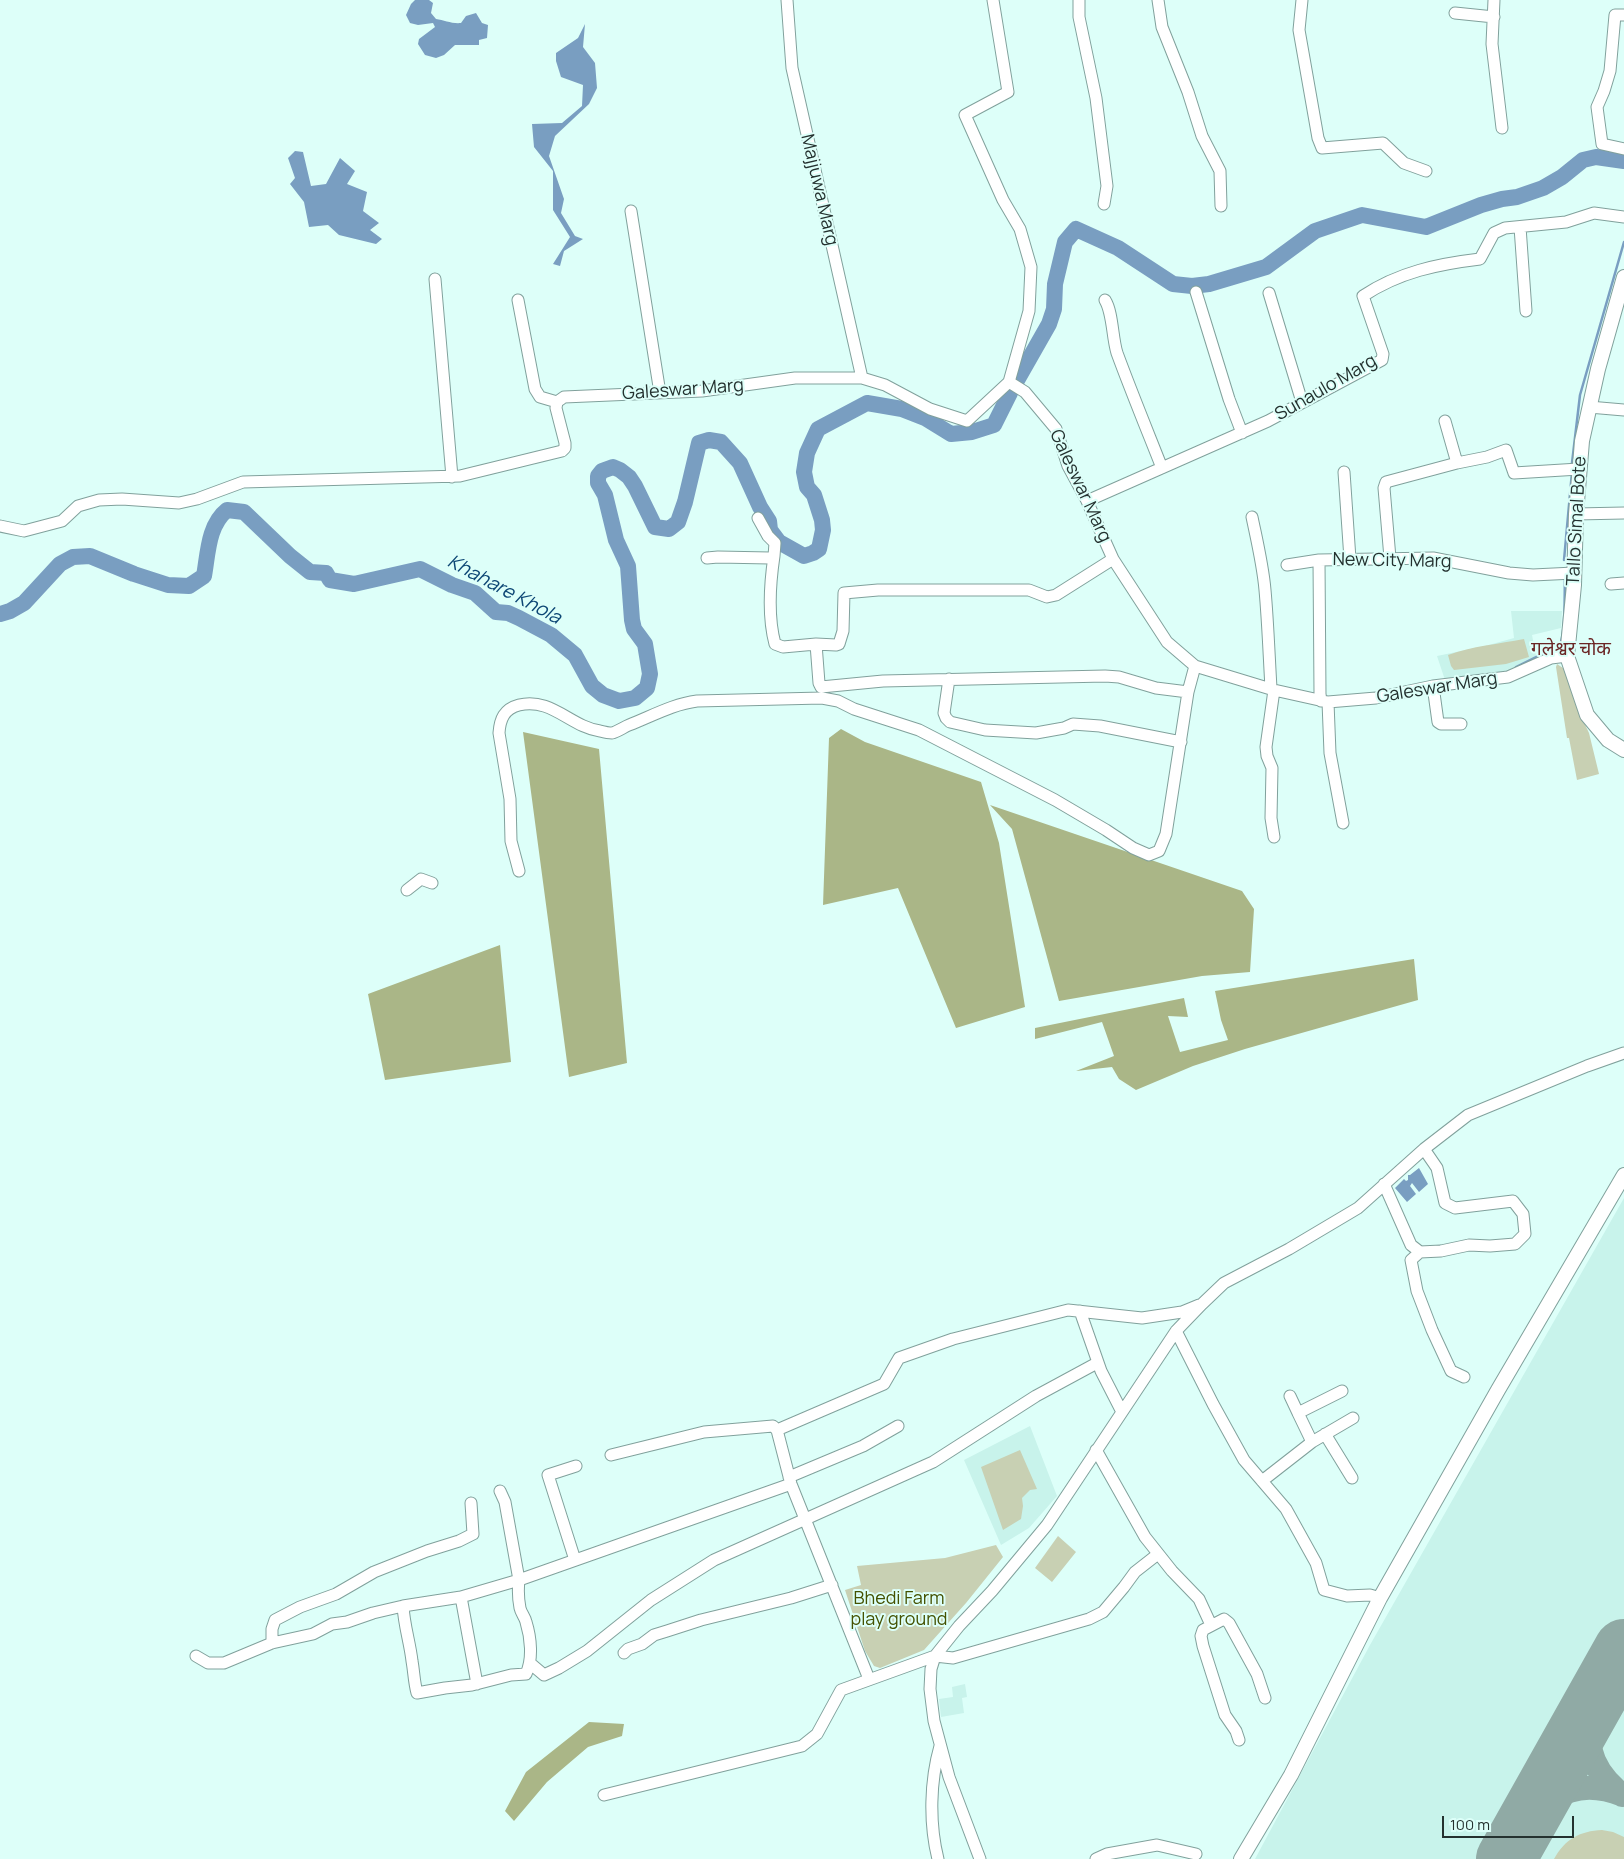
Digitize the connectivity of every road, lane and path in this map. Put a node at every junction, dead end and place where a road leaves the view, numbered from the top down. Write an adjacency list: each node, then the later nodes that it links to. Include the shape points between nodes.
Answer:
1 (787, 0): 25 (street, Majjuwa Marg, via 792,68)
2 (993, 0): 26 (street, via 1008,92 965,115 1003,200 1020,229 1031,266 1029,310)
3 (1079, 0): 13 (street, via 1079,17 1096,98 1105,166 1107,186)
4 (1158, 0): 14 (street, via 1162,27 1202,136 1220,171)
5 (1302, 0): 12 (street, via 1299,30 1322,148 1383,143 1404,163)
6 (1494, 0): 9 (street)
7 (1455, 13): 9 (street)
8 (1624, 15): 11 (street, via 1615,15 1610,71 1597,107 1602,144)
9 (1494, 17): 10 (street, via 1492,44)
10 (1502, 128)
11 (1624, 149)
12 (1426, 171)
13 (1104, 204)
14 (1221, 206)
15 (631, 211): 27 (street)
16 (1624, 218): 17 (street, Sunaulo Marg, via 1594,213 1566,222)
17 (1520, 227): 24 (street); 29 (street, Sunaulo Marg, via 1494,233 1480,259 1409,272 1363,296 1383,354 1382,360)
18 (1624, 277): 30 (main road, Tallo Simal Bote)
19 (435, 280): 38 (street)
20 (1196, 292): 33 (street)
21 (1269, 293): 29 (street)
22 (518, 300): 28 (street, via 536,389 540,397)
23 (1105, 300): 35 (street, via 1109,306 1117,353)
24 (1526, 311)
25 (862, 378): 26 (street, Galeswar Marg, via 885,385 930,409 967,421); 27 (street, Galeswar Marg, via 795,378 702,391)
26 (1009, 382): 39 (street, Galeswar Marg, via 1025,392 1056,429 1068,466)
27 (660, 393): 28 (street, Galeswar Marg, via 564,397)
28 (557, 402): 38 (street, via 565,443 562,451)
29 (1302, 402): 33 (street, Sunaulo Marg)
30 (1589, 407): 31 (street); 36 (main road, Tallo Simal Bote)
31 (1624, 410)
32 (1445, 421): 34 (street)
33 (1242, 433): 35 (street, Sunaulo Marg)
34 (1457, 463): 36 (street, via 1506,450 1514,473); 47 (street, via 1386,482)
35 (1162, 468): 39 (street, Sunaulo Marg)
36 (1579, 468): 41 (main road, Tallo Simal Bote)
37 (1344, 472): 49 (street)
38 (452, 477): 44 (street, via 243,482 179,503 100,500 78,506 62,521 24,532)
39 (1087, 502): 48 (street, Galeswar Marg)
40 (1624, 513): 41 (street)
41 (1576, 514): 52 (main road, Tallo Simal Bote)
42 (1252, 517): 60 (street, via 1265,590)
43 (758, 518): 45 (street, via 775,543)
44 (0, 526)
45 (774, 556): 46 (street); 55 (street, via 771,605 775,644)
46 (707, 558)
47 (1390, 558): 49 (street, New City Marg); 52 (street, New City Marg, via 1433,558 1533,575)
48 (1114, 559): 55 (street, via 1056,595 1047,597 1029,590 844,593 843,631 839,644); 57 (street, Galeswar Marg, via 1166,642)
49 (1350, 559): 50 (street, New City Marg)
50 (1319, 560): 51 (street); 62 (street, New City Marg, via 1320,694)
51 (1287, 565)
52 (1574, 573): 56 (main road, Tallo Simal Bote)
53 (1624, 583): 54 (street)
54 (1611, 584)
55 (816, 644): 58 (street, via 821,688 884,680)
56 (1567, 656): 59 (street, Galeswar Marg, via 1551,658 1508,677); 65 (main road, Tallo Simal Bote, via 1587,715 1608,740)
57 (1195, 666): 60 (street, Galeswar Marg); 61 (street)
58 (949, 679): 61 (street, via 1105,676); 64 (street, via 944,713 950,722 985,730 1036,733 1073,724 1100,726)
59 (1433, 686): 62 (street, Galeswar Marg, via 1376,698); 63 (street, via 1438,722)
60 (1272, 689): 62 (street, Galeswar Marg); 67 (street, via 1266,746 1272,768)
61 (1188, 692): 64 (street)
62 (1324, 701): 66 (street, New City Marg)
63 (1461, 724)
64 (1181, 742): 68 (street, via 1166,834 1159,851 1149,855 1055,800 919,730 838,701 822,698 680,703 611,733 591,730 545,706 526,704 512,707 503,714 499,733 510,799 511,841)
65 (1624, 750)
66 (1343, 823)
67 (1274, 837)
68 (519, 871)
69 (432, 883): 70 (street, via 420,879)
70 (407, 890)
71 (1624, 1053): 72 (street, via 1468,1115)
72 (1424, 1149): 74 (street); 75 (street, via 1437,1168 1445,1203 1455,1208 1513,1201 1524,1214 1525,1234 1515,1244 1469,1245)
73 (1624, 1175): 104 (main road)
74 (1384, 1184): 75 (street, via 1411,1245); 76 (street, via 1358,1208 1224,1284)
75 (1420, 1252): 80 (street, via 1411,1260 1417,1290 1452,1371)
76 (1202, 1304): 77 (street, via 1182,1312 1142,1318); 78 (street)
77 (1080, 1312): 79 (street); 87 (street, via 1068,1310 953,1339 899,1358 884,1384)
78 (1176, 1331): 83 (street); 95 (street, via 1244,1460)
79 (1097, 1363): 83 (street); 98 (street, via 1036,1396 934,1462)
80 (1464, 1377)
81 (1342, 1391): 84 (street)
82 (1290, 1396): 84 (street)
83 (1122, 1412): 90 (street)
84 (1298, 1413): 89 (street)
85 (1353, 1418): 88 (street)
86 (898, 1426): 94 (street)
87 (777, 1430): 91 (street, via 773,1426 762,1426 704,1432); 94 (street)
88 (1325, 1434): 89 (street); 93 (street)
89 (1312, 1442): 95 (street)
90 (1096, 1450): 99 (street, via 1144,1537); 110 (street, via 1047,1525)
91 (611, 1455)
92 (576, 1466): 100 (street, via 548,1475)
93 (1352, 1478)
94 (791, 1480): 98 (street); 100 (street)
95 (1262, 1481): 104 (street, via 1286,1509 1316,1563 1324,1590 1347,1596)
96 (500, 1491): 101 (street, via 505,1502)
97 (471, 1503): 107 (street, via 473,1534 374,1572 336,1594 275,1620)
98 (805, 1519): 102 (street); 111 (street, via 714,1560 651,1600 587,1651 559,1668 544,1675)
99 (1158, 1554): 106 (street, via 1200,1599); 110 (street, via 1135,1572 1103,1612 1089,1619 953,1658)
100 (575, 1560): 101 (street)
101 (519, 1580): 103 (street); 111 (street, via 520,1610 526,1623)
102 (832, 1585): 108 (street, via 668,1630); 112 (street)
103 (461, 1597): 105 (street); 113 (street)
104 (1380, 1598): 122 (main road, via 1291,1775)
105 (403, 1606): 107 (street); 113 (street, via 417,1693)
106 (1211, 1625): 114 (street, via 1224,1619 1229,1623 1257,1674); 115 (street, via 1201,1636 1202,1646 1225,1715)
107 (272, 1644): 109 (street, via 224,1662 208,1663)
108 (624, 1653)
109 (196, 1656)
110 (936, 1656): 112 (street); 116 (street, via 931,1669 930,1690)
111 (531, 1664): 113 (street, via 526,1674)
112 (869, 1680): 117 (street, via 841,1690 817,1734 802,1746)
113 (477, 1684)
114 (1265, 1698)
115 (1239, 1740)
116 (940, 1744): 119 (street, via 932,1805); 120 (street)
117 (604, 1795)
118 (1196, 1854): 121 (street, via 1157,1845)
119 (938, 1859)
120 (980, 1859)
121 (1096, 1859)
122 (1241, 1859)

